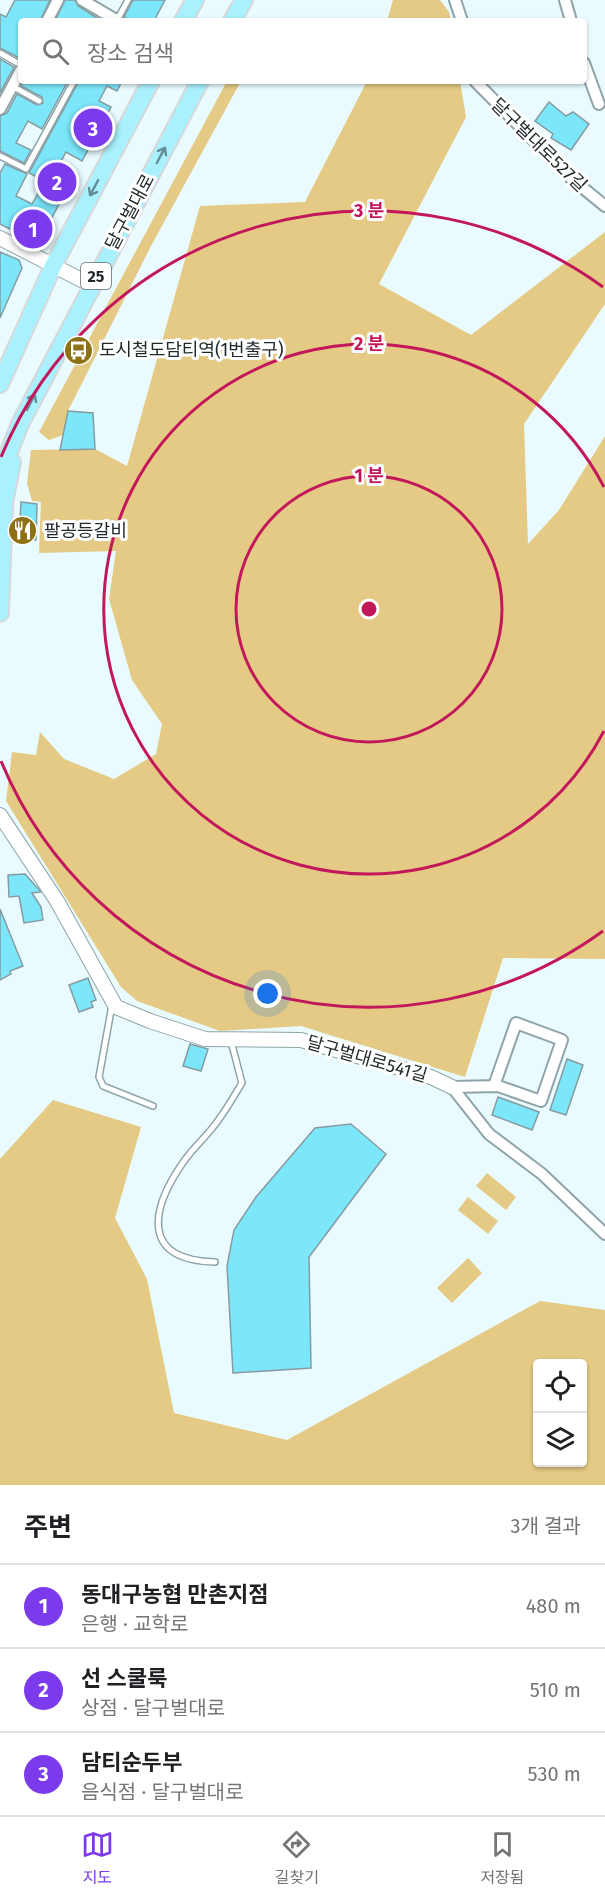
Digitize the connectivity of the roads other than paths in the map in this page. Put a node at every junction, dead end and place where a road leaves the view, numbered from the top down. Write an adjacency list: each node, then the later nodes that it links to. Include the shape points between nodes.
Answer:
1 (58, 0): 8 (street)
2 (82, 0): 9 (street)
3 (128, 0): 10 (lane)
4 (195, 0): 11 (main road)
5 (243, 0): 12 (main road)
6 (455, 0): 13 (street)
7 (565, 0): 14 (street)
8 (49, 18)
9 (110, 18)
10 (114, 18)
11 (185, 18)
12 (234, 18)
13 (461, 18)
14 (569, 18)
15 (0, 53): 16 (lane)
16 (18, 63)
17 (587, 71): 25 (street)
18 (18, 75): 23 (street)
19 (72, 84): 27 (lane, via 26,170)
20 (149, 84): 30 (main road, 25, one-way to 30)
21 (198, 84): 31 (main road, 달구벌대로 / 25, one-way to 21)
22 (478, 84): 28 (street, 달구벌대로527길, via 572,179)
23 (12, 86): 24 (lane); 26 (street)
24 (39, 102)
25 (599, 104)
26 (0, 109)
27 (0, 156)
28 (605, 206)
29 (0, 238): 30 (street)
30 (54, 264): 31 (street); 32 (main road, 25)
31 (91, 285): 33 (main road, 달구벌대로 / 25, one-way to 31)
32 (0, 384)
33 (20, 424): 34 (main road, 달구벌대로 / 25); 35 (main road, via 4,503)
34 (0, 475)
35 (0, 613)
36 (0, 815): 37 (street, via 57,901)
37 (113, 1001): 38 (street, 달구벌대로541길, via 116,1007 159,1024 206,1039); 41 (lane, via 99,1077 103,1086)
38 (231, 1040): 40 (street, 달구벌대로541길, via 301,1040 431,1077); 43 (lane, via 242,1083 218,1122 184,1160 165,1192 158,1216 158,1232 166,1246 180,1257)
39 (494, 1086): 39 (street, via 541,1101 562,1040 516,1023); 40 (street)
40 (452, 1087): 42 (street, 달구벌대로541길, via 489,1134 542,1174)
41 (153, 1106)
42 (605, 1234)
43 (215, 1262)

